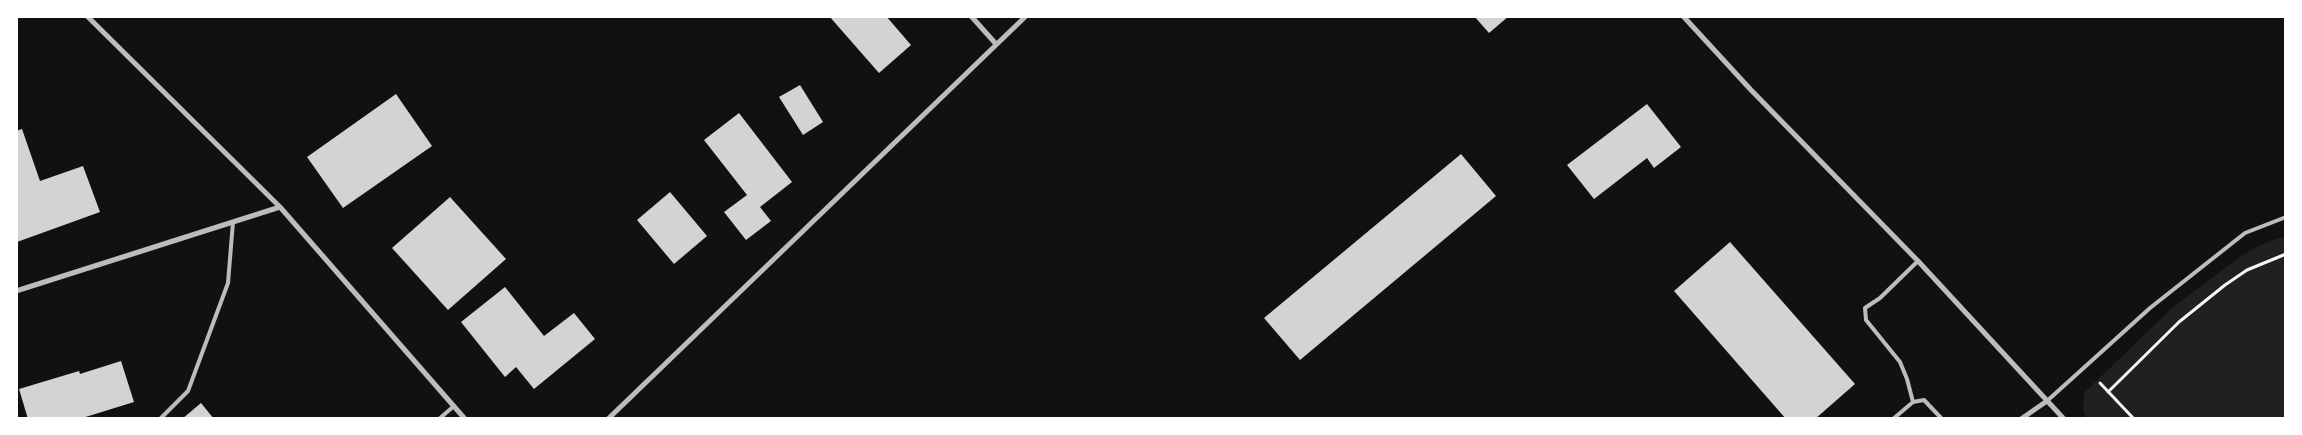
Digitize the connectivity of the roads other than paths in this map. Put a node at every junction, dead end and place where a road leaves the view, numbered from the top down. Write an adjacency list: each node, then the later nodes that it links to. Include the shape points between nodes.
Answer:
1 (87, 16): 6 (street)
2 (971, 16): 5 (street)
3 (1026, 16): 5 (street)
4 (1683, 16): 9 (street)
5 (996, 44): 17 (street)
6 (280, 207): 8 (street); 13 (street)
7 (2286, 217): 11 (lane, via 2245,233 2150,308)
8 (233, 222): 10 (street); 14 (lane, via 228,283 188,391)
9 (1918, 261): 11 (street); 12 (lane, via 1865,308 1866,320 1900,362 1908,379)
10 (16, 291)
11 (2047, 401): 20 (street); 21 (street)
12 (1912, 402): 18 (lane); 19 (lane, via 1924,400)
13 (454, 406): 15 (lane); 16 (street)
14 (160, 419)
15 (439, 419)
16 (465, 419)
17 (608, 419)
18 (1893, 419)
19 (1942, 419)
20 (2021, 419)
21 (2064, 419)

